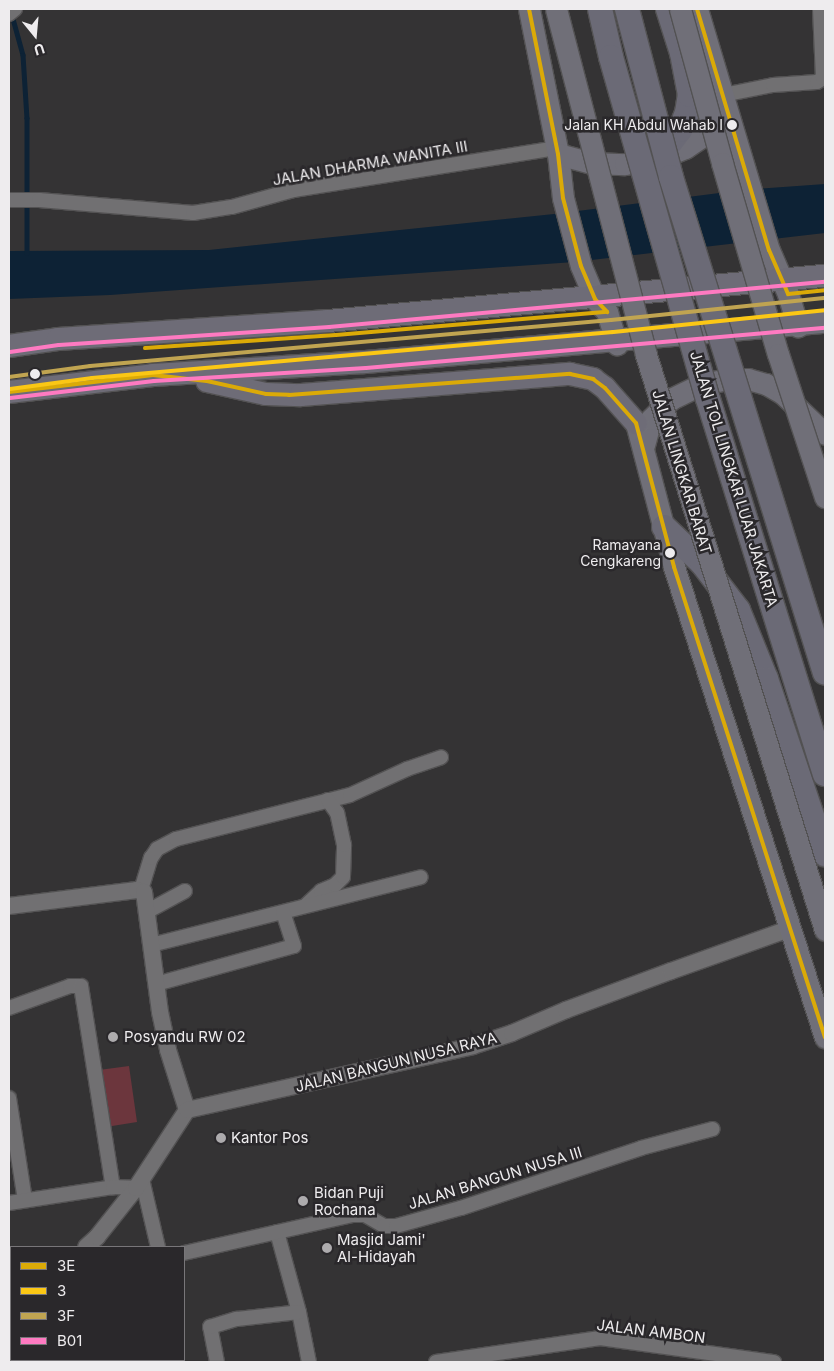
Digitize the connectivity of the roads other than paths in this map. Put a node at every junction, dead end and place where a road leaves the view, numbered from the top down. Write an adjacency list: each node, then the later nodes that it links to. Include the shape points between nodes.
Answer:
1 (15, 9): 10 (street)
2 (529, 9): 14 (main road)
3 (556, 9): 46 (main road, JALAN LINGKAR BARAT, bridge, via 646,355)
4 (600, 9): 35 (highway, JALAN TOL LINGKAR LUAR JAKARTA, bridge, via 708,399)
5 (627, 9): 33 (highway, JALAN TOL LINGKAR LUAR JAKARTA, bridge, via 671,176)
6 (668, 9): 15 (highway, via 682,53 690,95 680,130)
7 (680, 9): 31 (main road, bridge, via 778,354)
8 (698, 9): 13 (main road)
9 (820, 9): 11 (street)
10 (9, 14)
11 (824, 26): 12 (street)
12 (821, 85): 13 (street, via 773,85)
13 (726, 102): 15 (main road, via 709,132 685,148); 18 (main road, via 769,250)
14 (558, 151): 15 (main road, via 591,163 625,164); 16 (street, JALAN DHARMA WANITA III, via 294,190 232,207 193,213); 19 (main road, via 562,198 581,266)
15 (658, 159)
16 (14, 200)
17 (825, 276): 18 (highway)
18 (782, 280): 19 (highway); 21 (main road)
19 (595, 299): 22 (main road, via 607,312); 23 (highway, via 58,339)
20 (825, 322): 21 (highway)
21 (797, 326): 22 (highway)
22 (617, 341): 24 (highway)
23 (9, 346)
24 (365, 362): 25 (highway); 27 (highway)
25 (153, 375): 26 (highway); 27 (highway, via 207,381 266,394)
26 (9, 392)
27 (326, 394): 28 (highway, via 570,374 593,379)
28 (636, 423): 30 (main road, JALAN LINGKAR BARAT)
29 (825, 434): 30 (main road, via 783,394 766,384 748,379 725,380 700,385 671,399 651,419)
30 (644, 445): 32 (main road, JALAN LINGKAR BARAT)
31 (825, 497)
32 (664, 527): 37 (highway, via 702,563 738,610 766,679); 45 (main road, JALAN LINGKAR BARAT)
33 (825, 673)
34 (441, 757): 36 (street, via 350,795)
35 (825, 774)
36 (328, 800): 39 (street, via 176,839 157,849 150,858); 42 (street, via 336,813 344,845 343,877 339,883 320,891)
37 (825, 854)
38 (421, 877): 42 (street)
39 (141, 890): 41 (street); 43 (street, via 145,894)
40 (185, 892): 43 (street)
41 (9, 906)
42 (304, 907): 44 (street)
43 (148, 911): 47 (street)
44 (283, 913): 47 (street); 48 (street, via 294,946)
45 (789, 929): 50 (main road, JALAN LINGKAR BARAT); 52 (street, JALAN BANGUN NUSA RAYA, via 473,1046)
46 (825, 930)
47 (151, 945): 48 (street)
48 (156, 984): 52 (street, via 168,1050)
49 (9, 1008): 55 (street, via 78,985 82,993)
50 (825, 1037)
51 (9, 1098): 56 (street)
52 (187, 1110): 54 (street)
53 (714, 1129): 58 (street, JALAN BANGUN NUSA III, via 641,1148 461,1208 396,1226 384,1226 359,1214)
54 (139, 1184): 55 (street); 59 (street); 60 (street)
55 (113, 1188): 56 (street)
56 (25, 1200): 57 (street)
57 (9, 1203)
58 (276, 1232): 61 (street, JALAN BANGUN NUSA III); 62 (street)
59 (87, 1246)
60 (158, 1246)
61 (185, 1253)
62 (299, 1312): 64 (street, via 237,1319 210,1327); 65 (street)
63 (708, 1358): 66 (street, JALAN AMBON, via 600,1338); 67 (street, JALAN AMBON)
64 (217, 1362)
65 (309, 1362)
66 (436, 1362)
67 (773, 1362)

